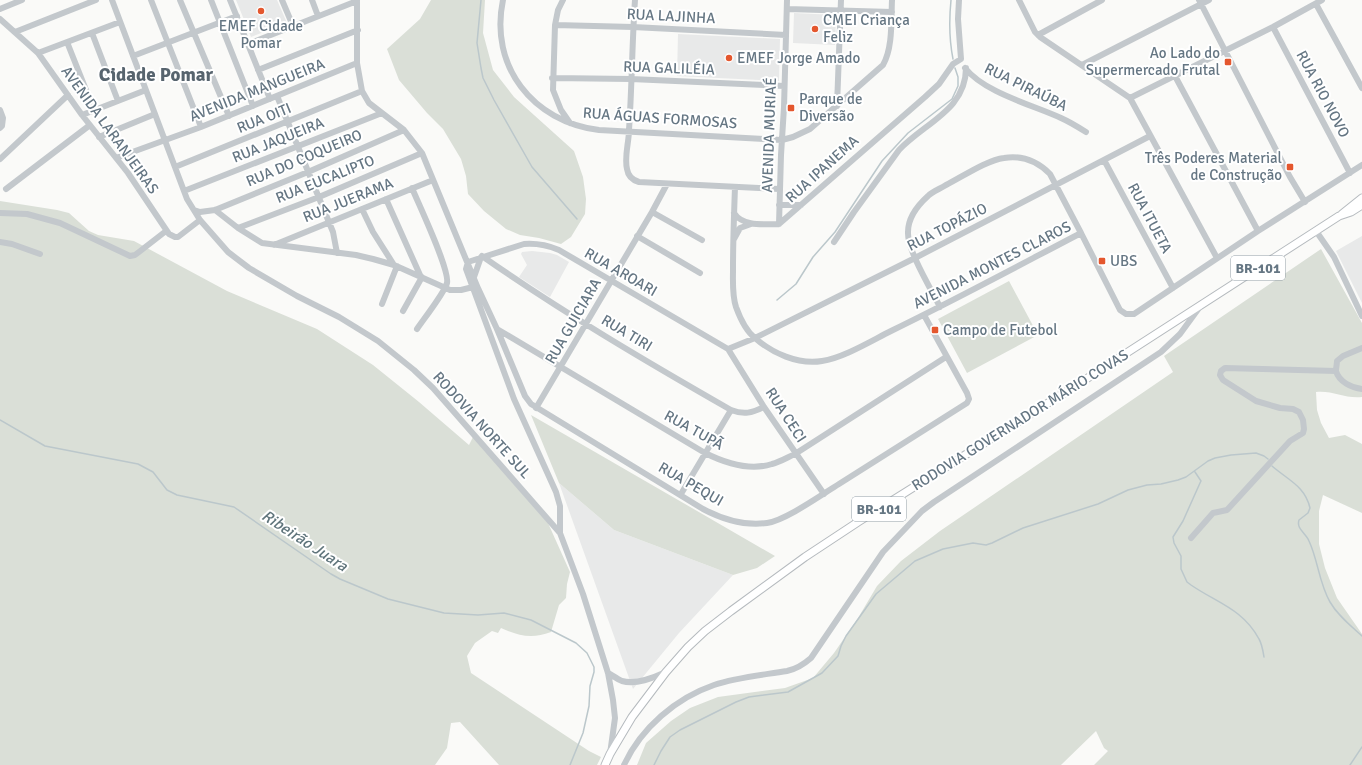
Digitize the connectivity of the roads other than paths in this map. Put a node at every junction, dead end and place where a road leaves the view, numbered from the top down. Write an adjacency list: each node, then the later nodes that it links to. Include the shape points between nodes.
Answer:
1 (22, 0): 25 (street)
2 (96, 0): 39 (street)
3 (112, 0): 32 (street, RODOVIA NORTE SUL)
4 (152, 0): 45 (street)
5 (180, 0): 41 (street)
6 (211, 0): 33 (street)
7 (230, 0): 29 (street)
8 (282, 0): 35 (street)
9 (312, 0): 30 (street)
10 (357, 0): 23 (street); 38 (street)
11 (503, 0): 76 (street, RUA ÁGUAS FORMOSAS, via 500,22 505,58 511,73 532,99)
12 (562, 0): 34 (street)
13 (635, 0): 36 (street)
14 (787, 0): 26 (street, AVENIDA MURIAÉ)
15 (841, 0): 27 (street)
16 (892, 0): 28 (street)
17 (959, 0): 50 (street)
18 (1019, 0): 43 (street)
19 (1102, 0): 43 (street)
20 (1209, 0): 22 (street)
21 (1322, 0): 24 (street)
22 (1200, 2): 47 (street); 52 (street)
23 (342, 3): 30 (street)
24 (1316, 4): 37 (street); 59 (street)
25 (0, 9)
26 (787, 9): 27 (street); 42 (street, AVENIDA MURIAÉ)
27 (840, 11): 28 (street); 68 (street)
28 (892, 12): 68 (street, via 886,60)
29 (237, 16): 33 (street); 46 (street)
30 (318, 16): 35 (street)
31 (0, 19): 39 (street, AVENIDA LARANJEIRAS)
32 (120, 22): 40 (street); 49 (street, RODOVIA NORTE SUL)
33 (220, 23): 41 (street); 67 (street)
34 (555, 25): 36 (street, RUA LAJINHA); 56 (street)
35 (293, 26): 46 (street)
36 (633, 27): 42 (street, RUA LAJINHA); 57 (street)
37 (1273, 27): 47 (street); 95 (street, RUA RIO NOVO)
38 (358, 30): 51 (street); 54 (street)
39 (15, 32): 48 (street, AVENIDA LARANJEIRAS)
40 (92, 32): 44 (street); 66 (street)
41 (194, 34): 45 (street); 74 (street)
42 (786, 35): 58 (street, AVENIDA MURIAÉ)
43 (1038, 35): 52 (street)
44 (67, 42): 48 (street); 70 (street)
45 (169, 43): 49 (street); 78 (street)
46 (248, 44): 54 (street)
47 (1225, 51): 55 (street); 107 (street)
48 (38, 53): 62 (street, AVENIDA LARANJEIRAS)
49 (133, 56): 60 (street, RODOVIA NORTE SUL)
50 (961, 59): 53 (street, RUA PIRAÚBA); 110 (street, RUA IPANEMA, via 953,64 939,84 925,97)
51 (358, 63): 61 (street); 63 (street, AVENIDA MANGUEIRA)
52 (1082, 66): 64 (street)
53 (966, 68): 82 (street, RUA PIRAÚBA, via 976,78 999,92 1061,118); 131 (street, via 964,86 957,100 899,150)
54 (258, 70): 65 (street)
55 (1175, 76): 64 (street); 124 (street)
56 (552, 78): 57 (street, RUA GALILÉIA); 76 (street, via 557,101)
57 (631, 79): 58 (street, RUA GALILÉIA); 81 (street)
58 (784, 86): 85 (street, AVENIDA MURIAÉ)
59 (1362, 88)
60 (146, 90): 66 (street); 72 (street, RODOVIA NORTE SUL)
61 (362, 92): 71 (street, via 369,103); 75 (street, RUA OITI)
62 (68, 95): 73 (street, AVENIDA LARANJEIRAS); 90 (street)
63 (277, 96): 65 (street, AVENIDA MANGUEIRA); 75 (street)
64 (1130, 98): 83 (street)
65 (270, 99): 67 (street, AVENIDA MANGUEIRA)
66 (118, 101): 70 (street)
67 (253, 106): 74 (street, AVENIDA MANGUEIRA)
68 (837, 106): 85 (street, via 810,129)
69 (0, 110): 79 (street, via 3,118)
70 (94, 110): 73 (street)
71 (382, 113): 80 (street); 87 (street, RUA JAQUEIRA)
72 (155, 114): 84 (street); 86 (street, RODOVIA NORTE SUL)
73 (82, 115): 77 (street, AVENIDA LARANJEIRAS)
74 (229, 116): 78 (street, AVENIDA MANGUEIRA)
75 (287, 123): 87 (street); 93 (street, RUA OITI)
76 (571, 124): 81 (street, RUA ÁGUAS FORMOSAS, via 599,130)
77 (90, 125): 84 (street, AVENIDA LARANJEIRAS); 101 (street)
78 (201, 127): 86 (street, AVENIDA MANGUEIRA)
79 (0, 128)
80 (404, 130): 88 (street); 94 (street, RUA DO COQUEIRO)
81 (629, 131): 85 (street, RUA ÁGUAS FORMOSAS); 97 (street, via 626,157 631,178 639,182)
82 (1086, 132)
83 (1150, 136): 91 (street, RUA TOPÁZIO); 137 (street)
84 (99, 137): 89 (street, AVENIDA LARANJEIRAS)
85 (782, 140): 102 (street, AVENIDA MURIAÉ)
86 (166, 141): 89 (street, AVENIDA MANGUEIRA); 93 (street, RODOVIA NORTE SUL)
87 (297, 148): 94 (street); 103 (street, RUA JAQUEIRA)
88 (422, 153): 96 (street); 104 (street, RUA EUCALIPTO)
89 (116, 158): 123 (street, AVENIDA LARANJEIRAS)
90 (0, 159)
91 (1104, 160): 98 (street, RUA TOPÁZIO); 146 (street, RUA ITUETA)
92 (1362, 165): 95 (street, AVENIDA MONTES CLAROS)
93 (176, 167): 103 (street, RODOVIA NORTE SUL)
94 (308, 172): 104 (street); 113 (street, RUA DO COQUEIRO)
95 (1350, 173): 107 (street, AVENIDA MONTES CLAROS)
96 (433, 180): 100 (street, RUA JUERAMA); 138 (street)
97 (667, 184): 99 (street); 114 (street, RUA GUICIARA)
98 (1057, 185): 126 (street); 136 (street, RUA TOPÁZIO); 136 (street, via 1044,167 1024,158 1003,158 977,169 929,195 913,213 908,231)
99 (735, 187): 102 (street); 116 (street, AVENIDA MONTES CLAROS)
100 (412, 188): 106 (street, RUA JUERAMA); 145 (street, via 443,263 447,276)
101 (6, 189)
102 (780, 189): 108 (street, AVENIDA MURIAÉ)
103 (184, 192): 112 (street, RODOVIA NORTE SUL)
104 (318, 197): 119 (street); 122 (street, RUA EUCALIPTO)
105 (1362, 198): 117 (main road, RODOVIA GOVERNADOR MÁRIO COVAS / BR-101)
106 (386, 199): 111 (street, RUA JUERAMA); 141 (street)
107 (1305, 202): 124 (street, AVENIDA MONTES CLAROS)
108 (779, 205): 110 (street); 121 (street, AVENIDA MURIAÉ)
109 (1362, 205): 117 (main road, RODOVIA GOVERNADOR MÁRIO COVAS / BR-101)
110 (801, 206): 121 (street, RUA IPANEMA)
111 (362, 209): 119 (street, RUA JUERAMA); 139 (street, via 373,232)
112 (194, 210): 113 (street); 118 (street, RODOVIA NORTE SUL)
113 (214, 210): 122 (street)
114 (652, 212): 127 (street, RUA GUICIARA); 128 (street)
115 (0, 213): 123 (street, via 27,214 60,223 130,256 136,255)
116 (734, 213): 120 (street, via 739,219); 129 (street, AVENIDA MONTES CLAROS)
117 (1339, 216): 125 (main road, RODOVIA GOVERNADOR MÁRIO COVAS / BR-101)
118 (200, 220): 123 (street, via 178,236 171,236); 170 (street, RODOVIA NORTE SUL, via 228,252 249,268 372,337 414,370)
119 (329, 222): 132 (street, RUA JUERAMA); 133 (street, via 335,237)
120 (752, 224): 121 (street); 129 (street, via 740,228)
121 (779, 224)
122 (238, 228): 132 (street, via 258,241)
123 (166, 231)
124 (1258, 231): 137 (street, AVENIDA MONTES CLAROS)
125 (1316, 231): 148 (main road, RODOVIA GOVERNADOR MÁRIO COVAS / BR-101); 152 (street, via 1334,257)
126 (1081, 233): 146 (street, AVENIDA MONTES CLAROS, via 1118,307 1124,313 1134,314); 149 (street, AVENIDA MONTES CLAROS)
127 (637, 236): 140 (street); 143 (street, RUA GUICIARA)
128 (702, 240)
129 (733, 240): 156 (street, AVENIDA MONTES CLAROS, via 733,294 744,324)
130 (0, 242): 134 (street)
131 (834, 242)
132 (273, 245): 133 (street)
133 (337, 253): 139 (street)
134 (40, 254)
135 (482, 257): 138 (street, RUA AROARI); 142 (street); 143 (street, RUA AROARI, via 524,244 542,244 559,250); 153 (street, RUA TIRI, via 533,292)
136 (915, 258): 149 (street); 156 (street, RUA TOPÁZIO)
137 (1217, 258): 146 (street, AVENIDA MONTES CLAROS)
138 (468, 262): 142 (street); 144 (street, via 466,268)
139 (395, 265): 141 (street); 147 (street)
140 (700, 273)
141 (421, 276): 145 (street); 150 (street)
142 (474, 277): 144 (street)
143 (611, 281): 153 (street, RUA GUICIARA); 158 (street, RUA AROARI)
144 (475, 287): 145 (street, via 455,290); 155 (street, RUA PEQUI); 170 (street, via 514,400 556,492 560,506)
145 (445, 288): 154 (street)
146 (1173, 288)
147 (382, 304)
148 (1200, 306): 172 (main road, RODOVIA GOVERNADOR MÁRIO COVAS / BR-101, via 805,557 705,631); 176 (street, via 1180,334 1161,352 922,511 883,552 811,658 803,665 791,670 732,680 685,698 654,723 638,741)
149 (940, 307): 151 (street, AVENIDA MONTES CLAROS)
150 (403, 312)
151 (924, 315): 156 (street, AVENIDA MONTES CLAROS, via 840,356 821,362 787,357); 159 (street)
152 (1362, 316)
153 (587, 324): 160 (street, RUA GUICIARA); 165 (street, RUA TIRI)
154 (417, 329)
155 (497, 329): 160 (street, RUA TUPÃ); 164 (street, RUA PEQUI, via 524,396)
156 (755, 338): 158 (street)
157 (1362, 348): 161 (street, via 1343,356 1338,361)
158 (728, 349): 163 (street, RUA CECI)
159 (946, 357): 167 (street, RUA TUPÃ); 169 (street, RUA PEQUI, via 967,393 967,403)
160 (560, 367): 164 (street, RUA GUICIARA); 166 (street, RUA TUPÃ)
161 (1336, 371): 162 (street, via 1347,384); 171 (street, via 1225,368 1221,371 1223,380 1256,401 1299,412 1304,429 1303,433 1290,441 1227,510 1213,513)
162 (1362, 389)
163 (764, 407): 165 (street, RUA TIRI, via 748,413); 167 (street, RUA CECI)
164 (536, 408): 168 (street, RUA PEQUI)
165 (731, 410): 166 (street)
166 (705, 453): 167 (street, RUA TUPÃ, via 729,463 756,467 772,464); 168 (street)
167 (795, 454): 169 (street, RUA CECI)
168 (681, 494): 169 (street, RUA PEQUI, via 703,509 746,523 766,523 780,519)
169 (824, 494)
170 (560, 533): 173 (street, RODOVIA NORTE SUL)
171 (1191, 538)
172 (666, 672): 173 (street, via 648,679 626,681); 174 (main road, RODOVIA GOVERNADOR MÁRIO COVAS / BR-101, via 632,717)
173 (608, 673): 174 (street, RODOVIA NORTE SUL, via 614,718)
174 (610, 754): 175 (main road, RODOVIA GOVERNADOR MÁRIO COVAS / BR-101)
175 (605, 765)
176 (624, 765)

